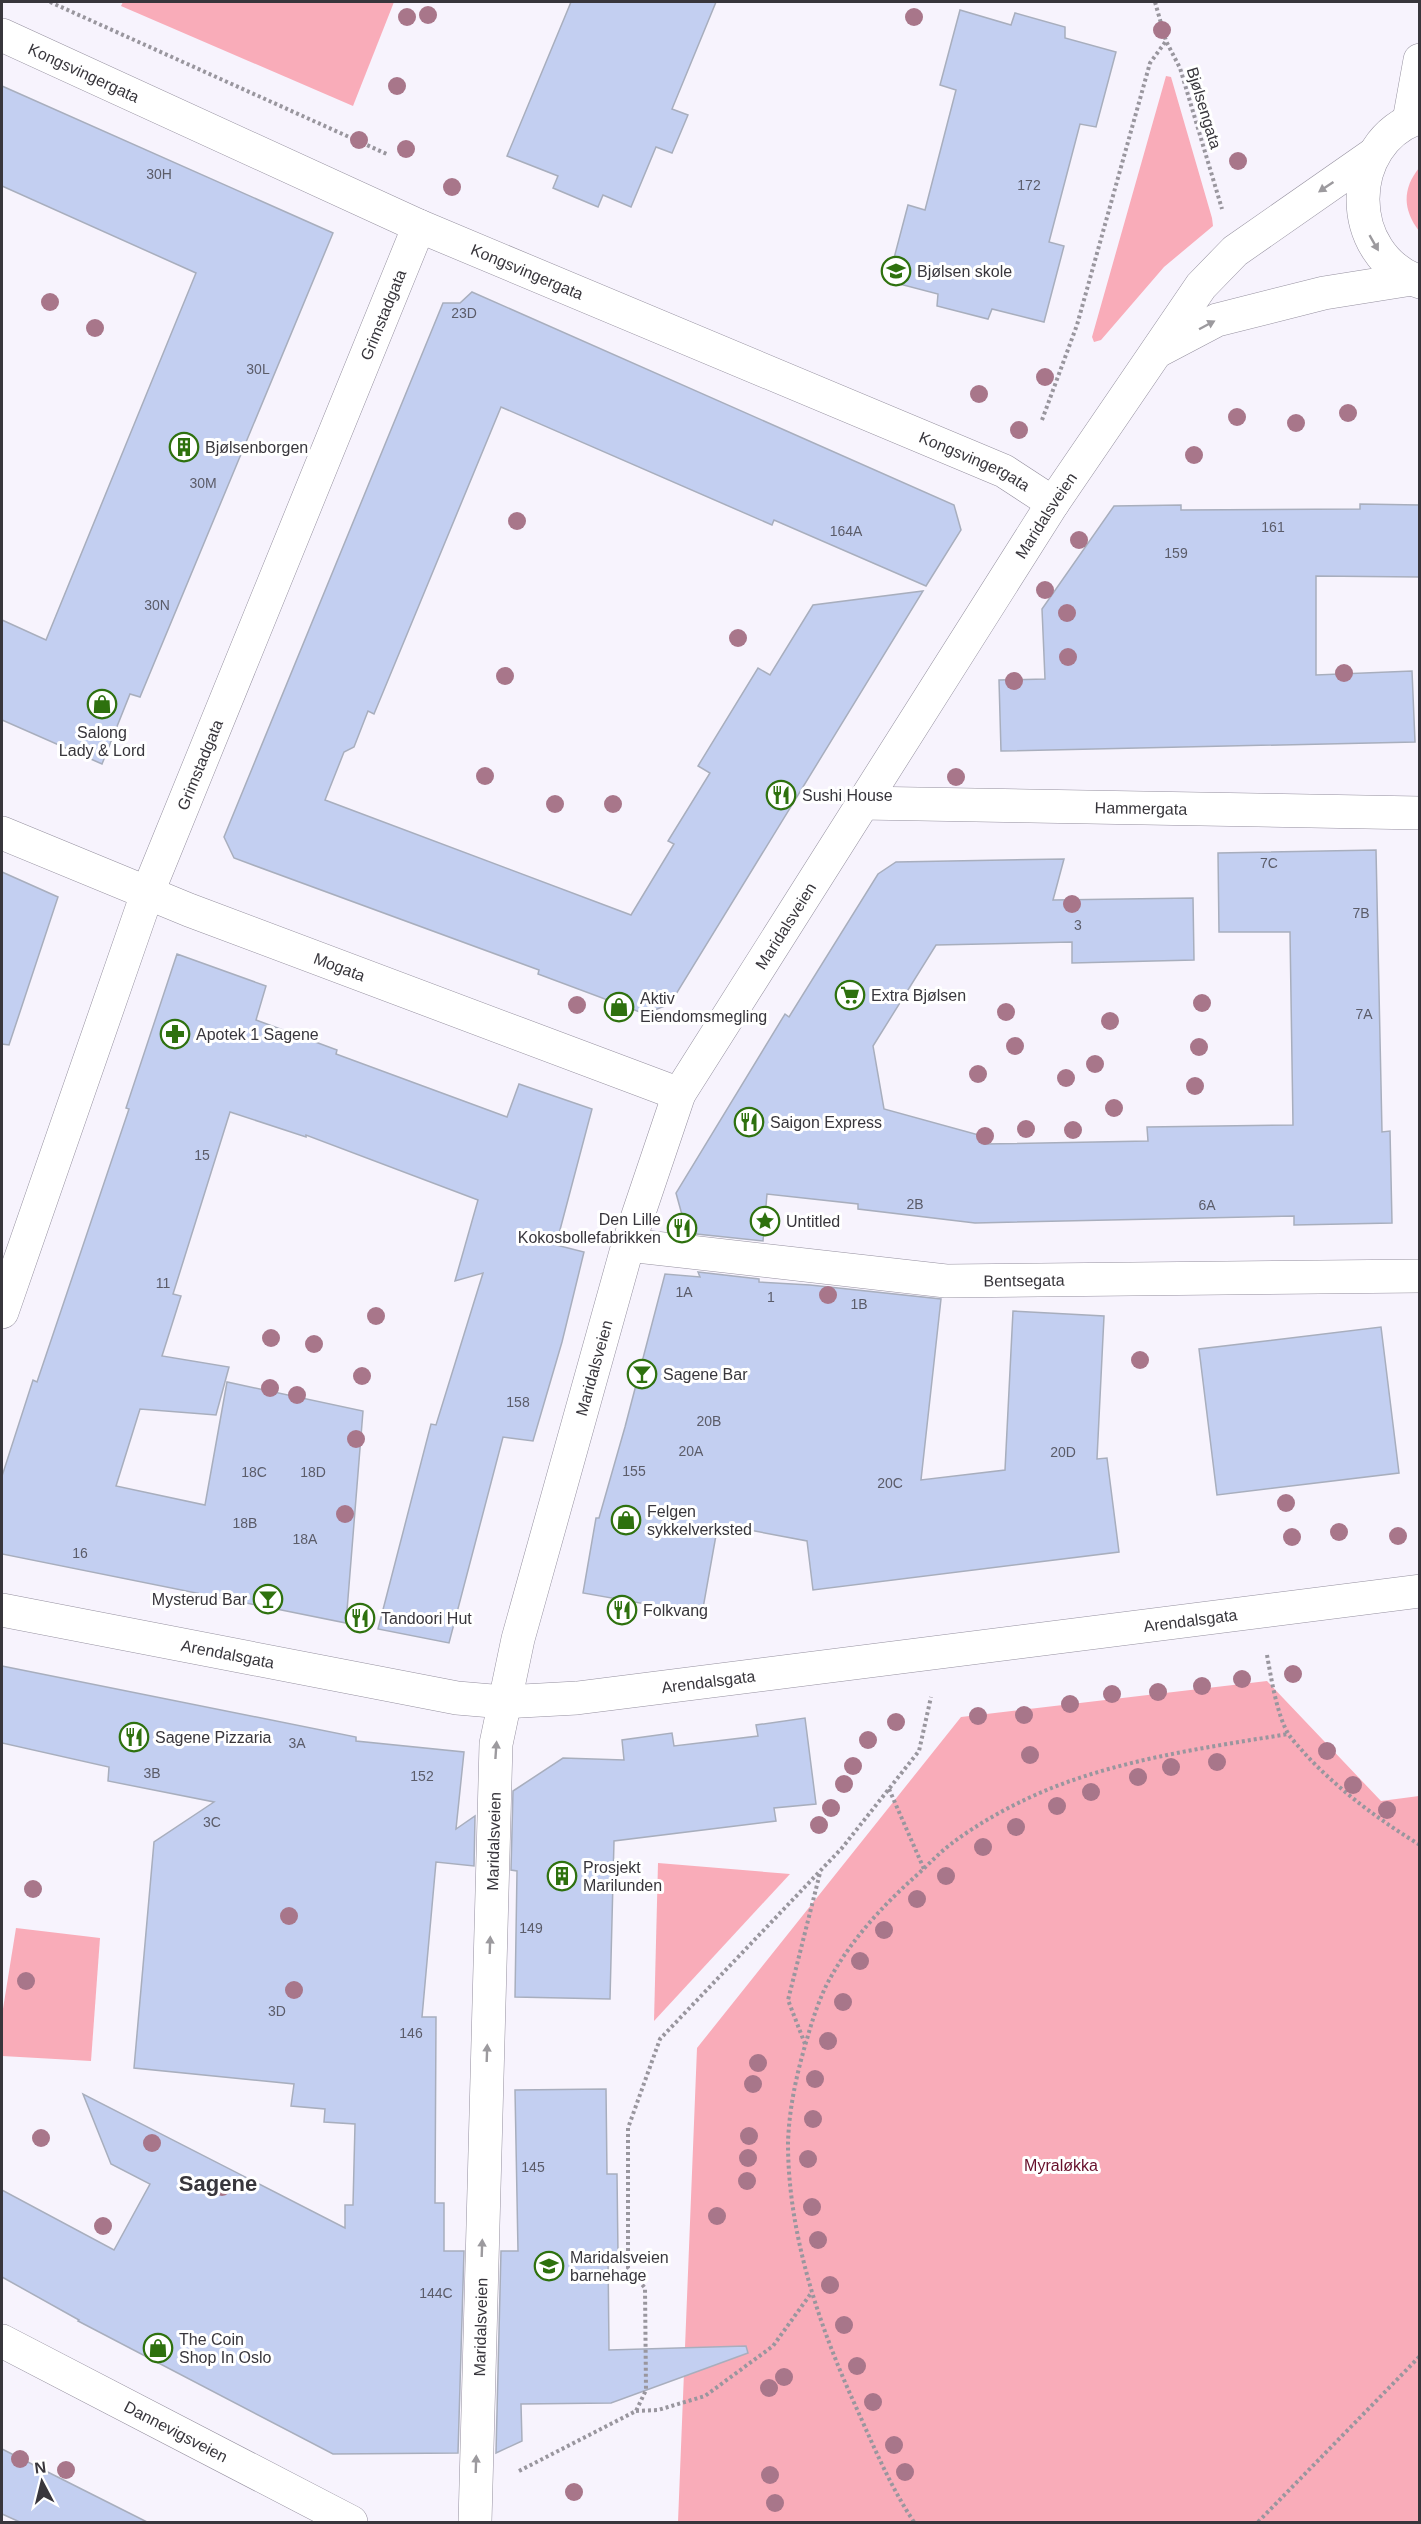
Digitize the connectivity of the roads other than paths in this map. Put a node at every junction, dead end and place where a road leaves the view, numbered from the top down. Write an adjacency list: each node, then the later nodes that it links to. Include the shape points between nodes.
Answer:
1 (2, 35): 5 (street, Kongsvingergata)
2 (1419, 60): 3 (street)
3 (1414, 119): 4 (street, via 1389,135)
4 (1374, 154): 6 (street, one-way to 6, via 1364,176 1361,201 1365,225 1375,247 1391,266); 7 (street, Maridalsveien, one-way to 7, via 1235,251 1202,286)
5 (419, 226): 8 (street, Kongsvingergata, via 1004,471); 12 (street, Grimstadgata)
6 (1416, 281): 7 (street, Maridalsveien, one-way to 6, via 1217,320 1324,293)
7 (1156, 352): 8 (street, Maridalsveien)
8 (1053, 503): 9 (street, Maridalsveien)
9 (862, 803): 10 (street, Hammergata); 13 (street, Maridalsveien)
10 (1419, 813)
11 (2, 833): 12 (street, Mogata)
12 (147, 894): 13 (street, Mogata); 16 (street, Grimstadgata)
13 (679, 1094): 14 (street, Maridalsveien)
14 (628, 1245): 15 (street, Bentsegata, via 946,1281); 19 (street, Maridalsveien)
15 (1419, 1276)
16 (2, 1312)
17 (1419, 1591): 19 (street, Arendalsgata, via 577,1698)
18 (2, 1610): 19 (street, Arendalsgata, via 457,1698)
19 (504, 1702): 22 (street, Maridalsveien, one-way to 19, via 496,1744)
20 (2, 2341): 21 (street, Dannevigsveien)
21 (351, 2523)
22 (475, 2523)

